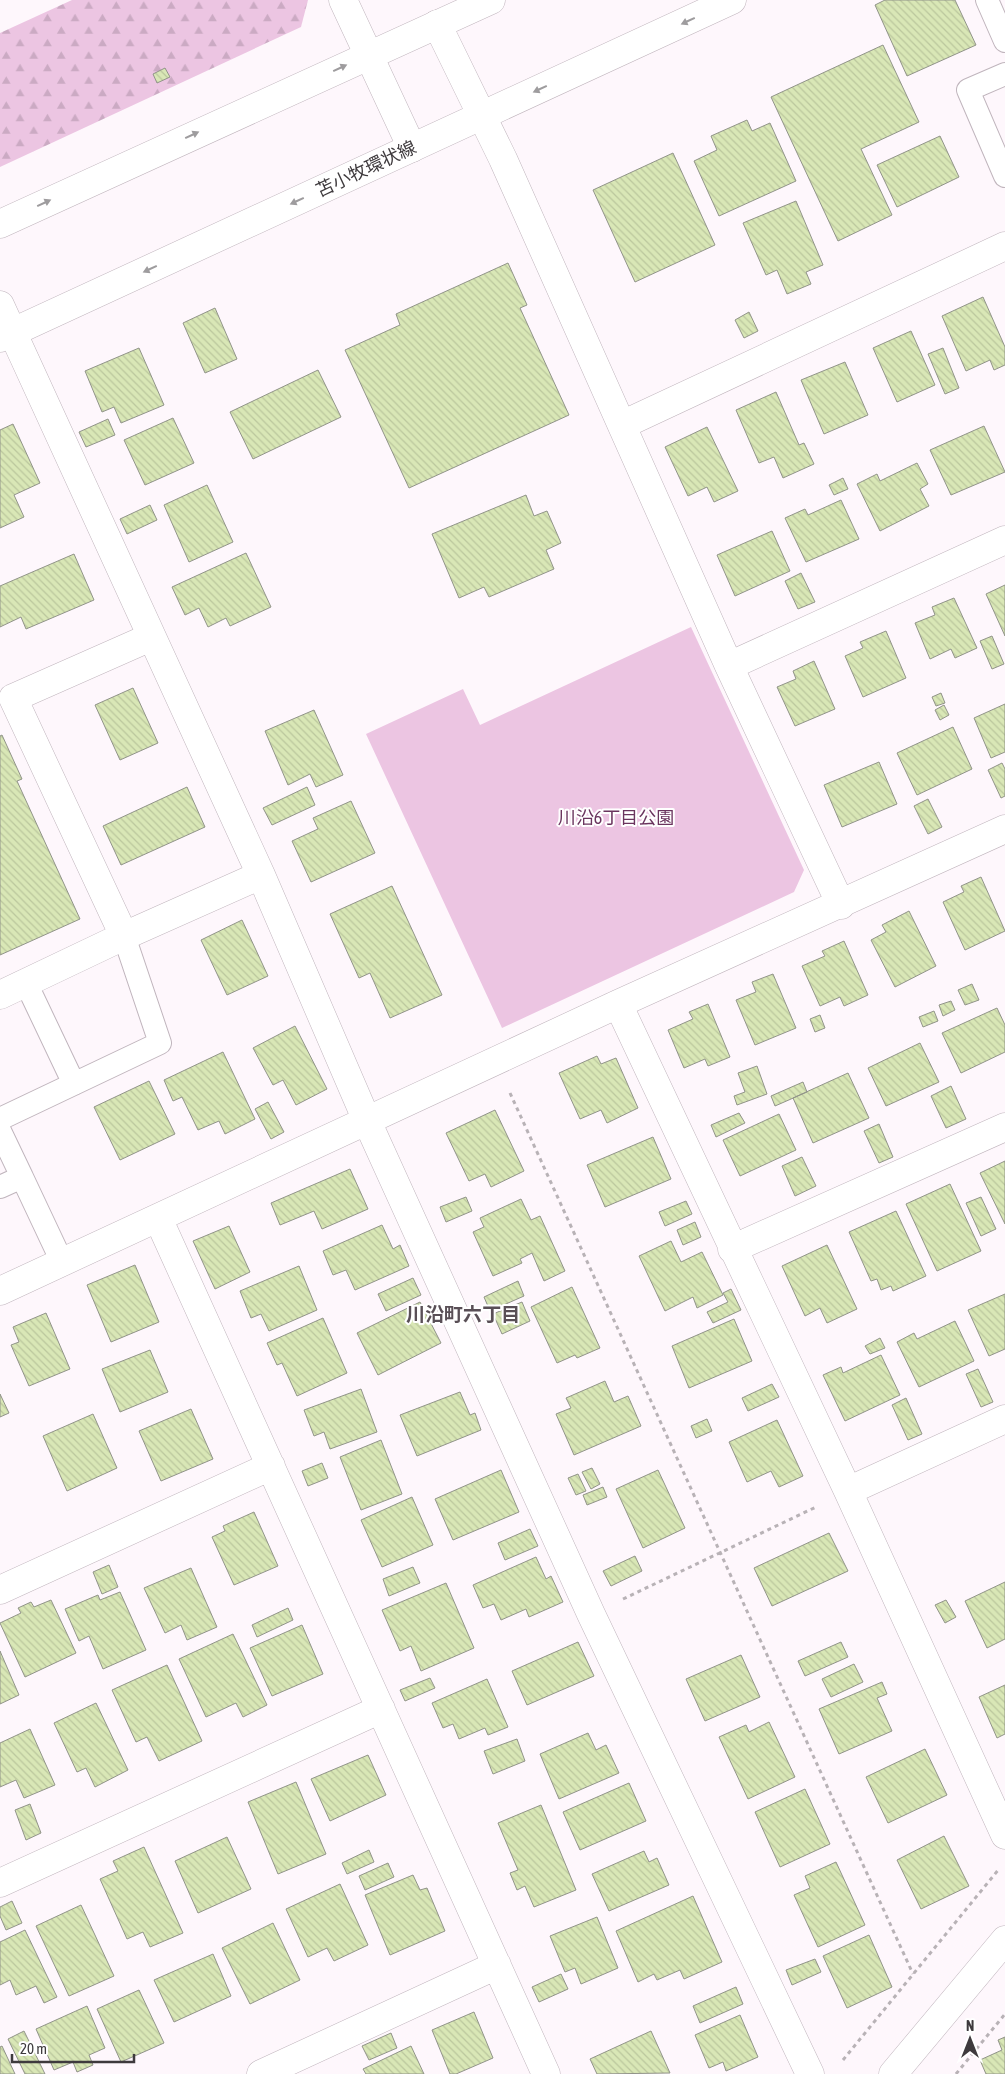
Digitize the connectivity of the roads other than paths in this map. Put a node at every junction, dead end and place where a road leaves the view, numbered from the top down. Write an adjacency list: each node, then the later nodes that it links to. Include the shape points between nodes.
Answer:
1 (342, 0): 7 (street)
2 (490, 0): 5 (street)
3 (732, 0): 9 (street, 苫小牧環状線, one-way to 9)
4 (987, 0): 6 (lane)
5 (437, 24): 7 (street); 9 (street)
6 (1005, 42)
7 (368, 55): 10 (street); 12 (street, one-way to 7)
8 (1005, 74): 11 (lane, via 968,90)
9 (483, 116): 10 (street, 苫小牧環状線); 16 (street)
10 (412, 148): 15 (street, 苫小牧環状線, one-way to 15)
11 (1005, 176)
12 (0, 224)
13 (1005, 246): 16 (street)
14 (0, 305): 15 (street)
15 (6, 335): 18 (street)
16 (622, 425): 19 (street)
17 (1005, 540): 19 (street)
18 (151, 637): 20 (street); 22 (street)
19 (729, 666): 23 (street)
20 (7, 701): 24 (street)
21 (1005, 829): 23 (street)
22 (261, 875): 24 (street); 30 (street)
23 (840, 904): 27 (street)
24 (124, 936): 25 (street); 28 (lane, via 160,1043)
25 (26, 983): 26 (street); 28 (lane)
26 (0, 995)
27 (618, 1004): 30 (street); 36 (street)
28 (74, 1084): 29 (lane)
29 (0, 1119)
30 (367, 1121): 35 (street); 50 (street, via 591,1614)
31 (1005, 1127): 36 (street)
32 (0, 1131): 33 (lane)
33 (22, 1177): 34 (lane); 37 (lane)
34 (0, 1187)
35 (158, 1218): 37 (street); 40 (street)
36 (732, 1249): 41 (street)
37 (62, 1262): 38 (street)
38 (0, 1291)
39 (1005, 1419): 41 (street)
40 (271, 1466): 42 (street); 43 (street)
41 (848, 1491): 44 (street)
42 (0, 1590)
43 (381, 1709): 45 (street); 47 (street)
44 (1005, 1835)
45 (0, 1883)
46 (1005, 1940): 51 (street)
47 (497, 1965): 48 (street); 49 (street)
48 (261, 2074)
49 (546, 2074)
50 (810, 2074)
51 (893, 2074)

